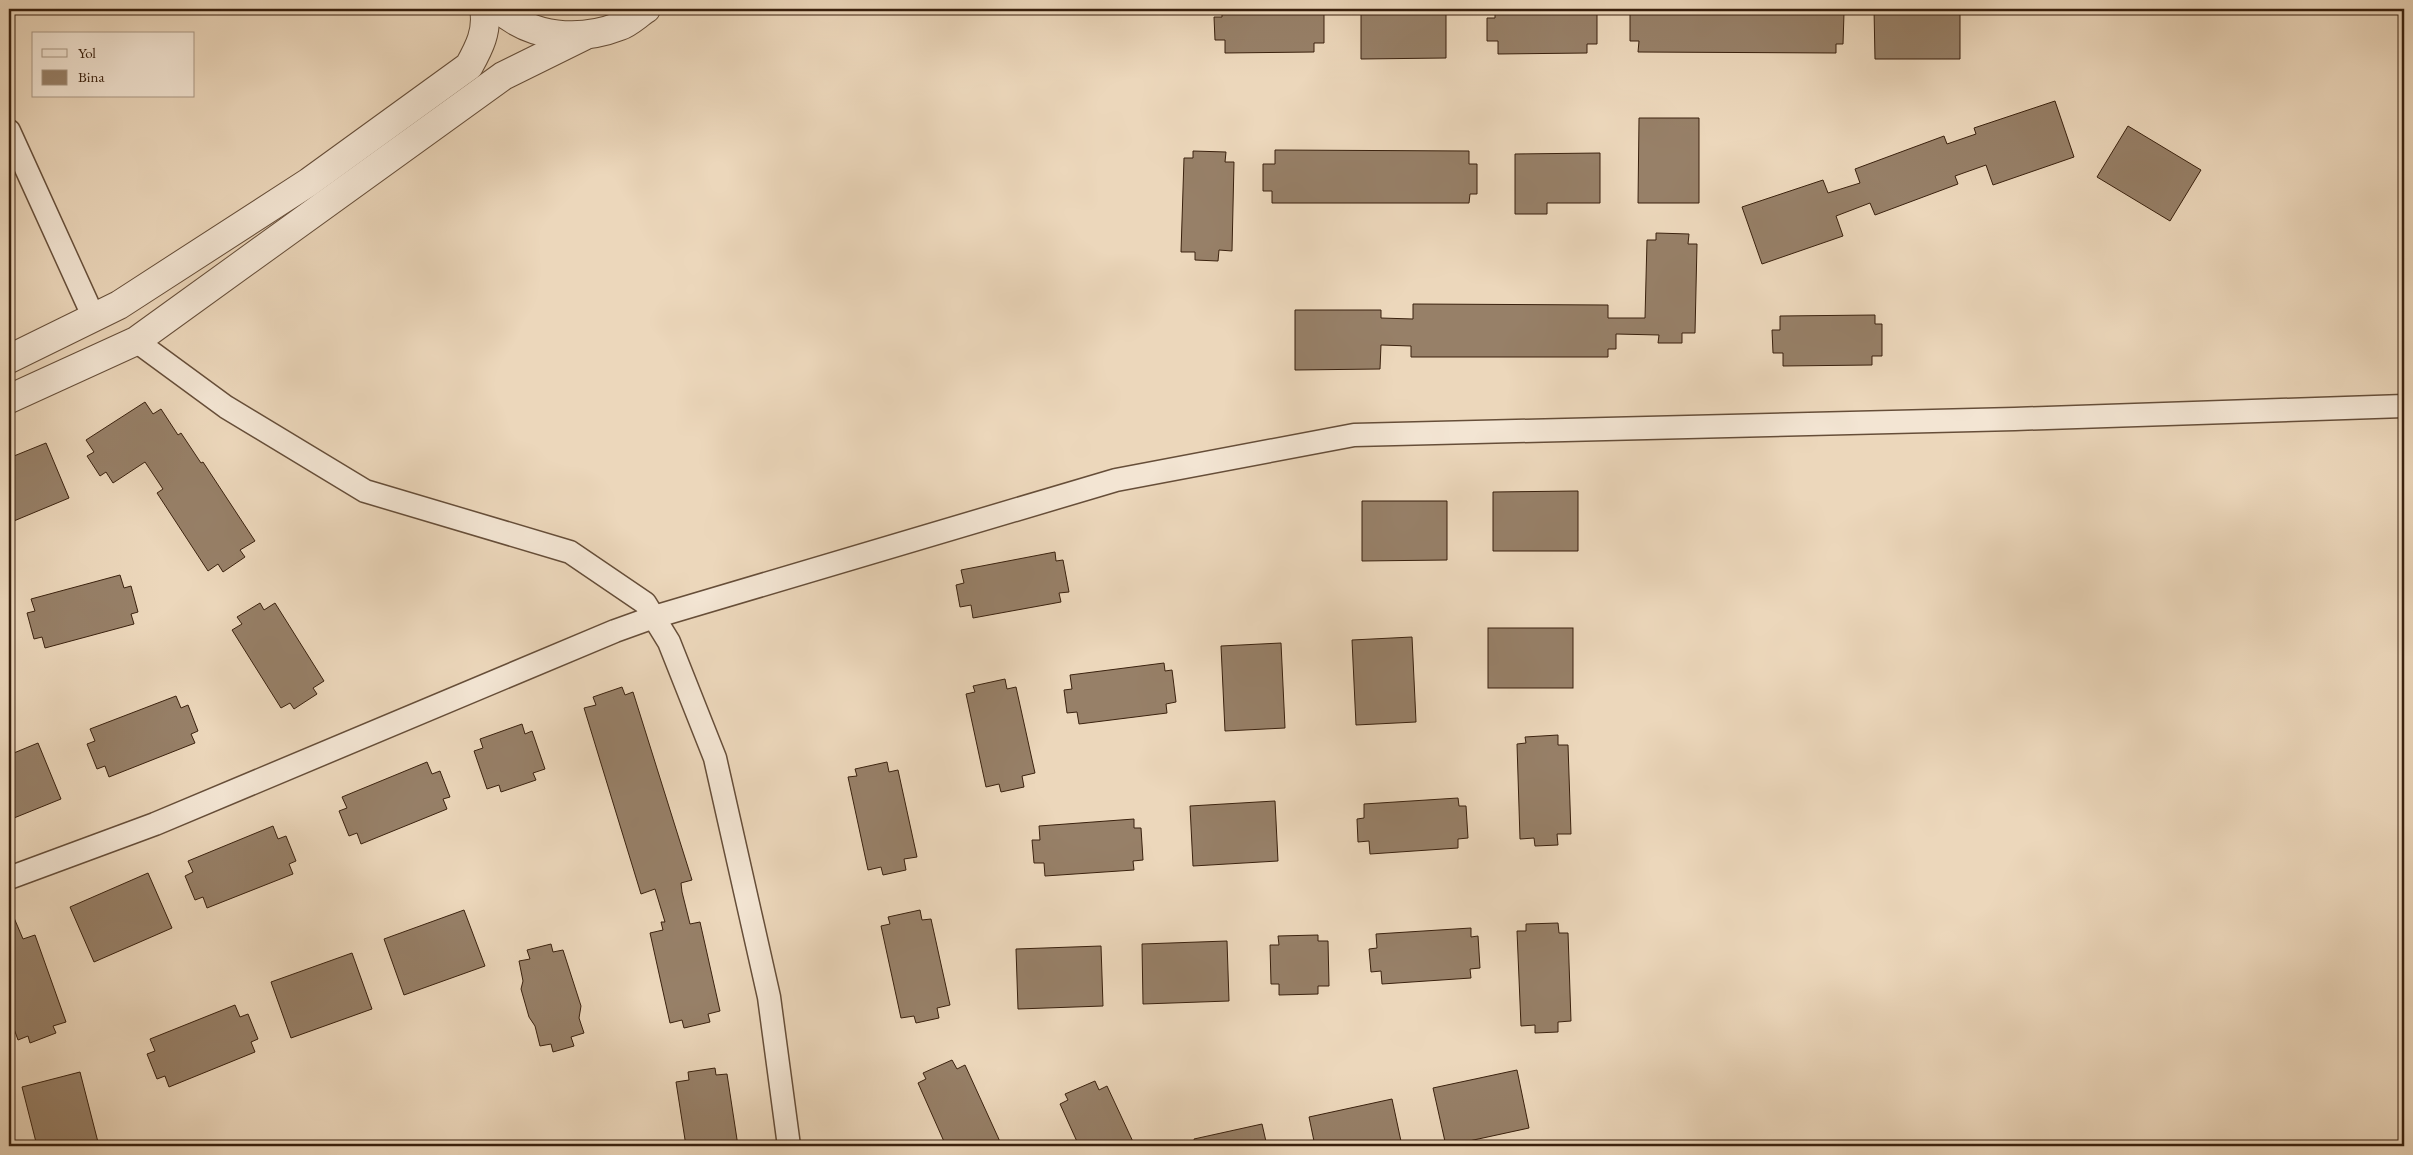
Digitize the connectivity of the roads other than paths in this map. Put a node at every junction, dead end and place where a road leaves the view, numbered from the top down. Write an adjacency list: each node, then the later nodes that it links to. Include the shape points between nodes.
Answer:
1 (484, 9): 6 (street, via 482,42 469,66 309,182)
2 (499, 9): 4 (street, via 511,19 546,34)
3 (646, 9): 4 (street, via 621,26)
4 (584, 36): 7 (street, via 503,76)
5 (9, 131): 6 (street)
6 (94, 318): 8 (street)
7 (136, 341): 9 (street); 11 (street, via 226,407 365,491 570,552 645,603)
8 (9, 359)
9 (9, 399)
10 (2404, 406): 11 (street, via 1354,435 1116,480)
11 (654, 617): 12 (street, via 155,824); 13 (street, via 670,642 715,758 769,997)
12 (9, 878)
13 (789, 1146)

